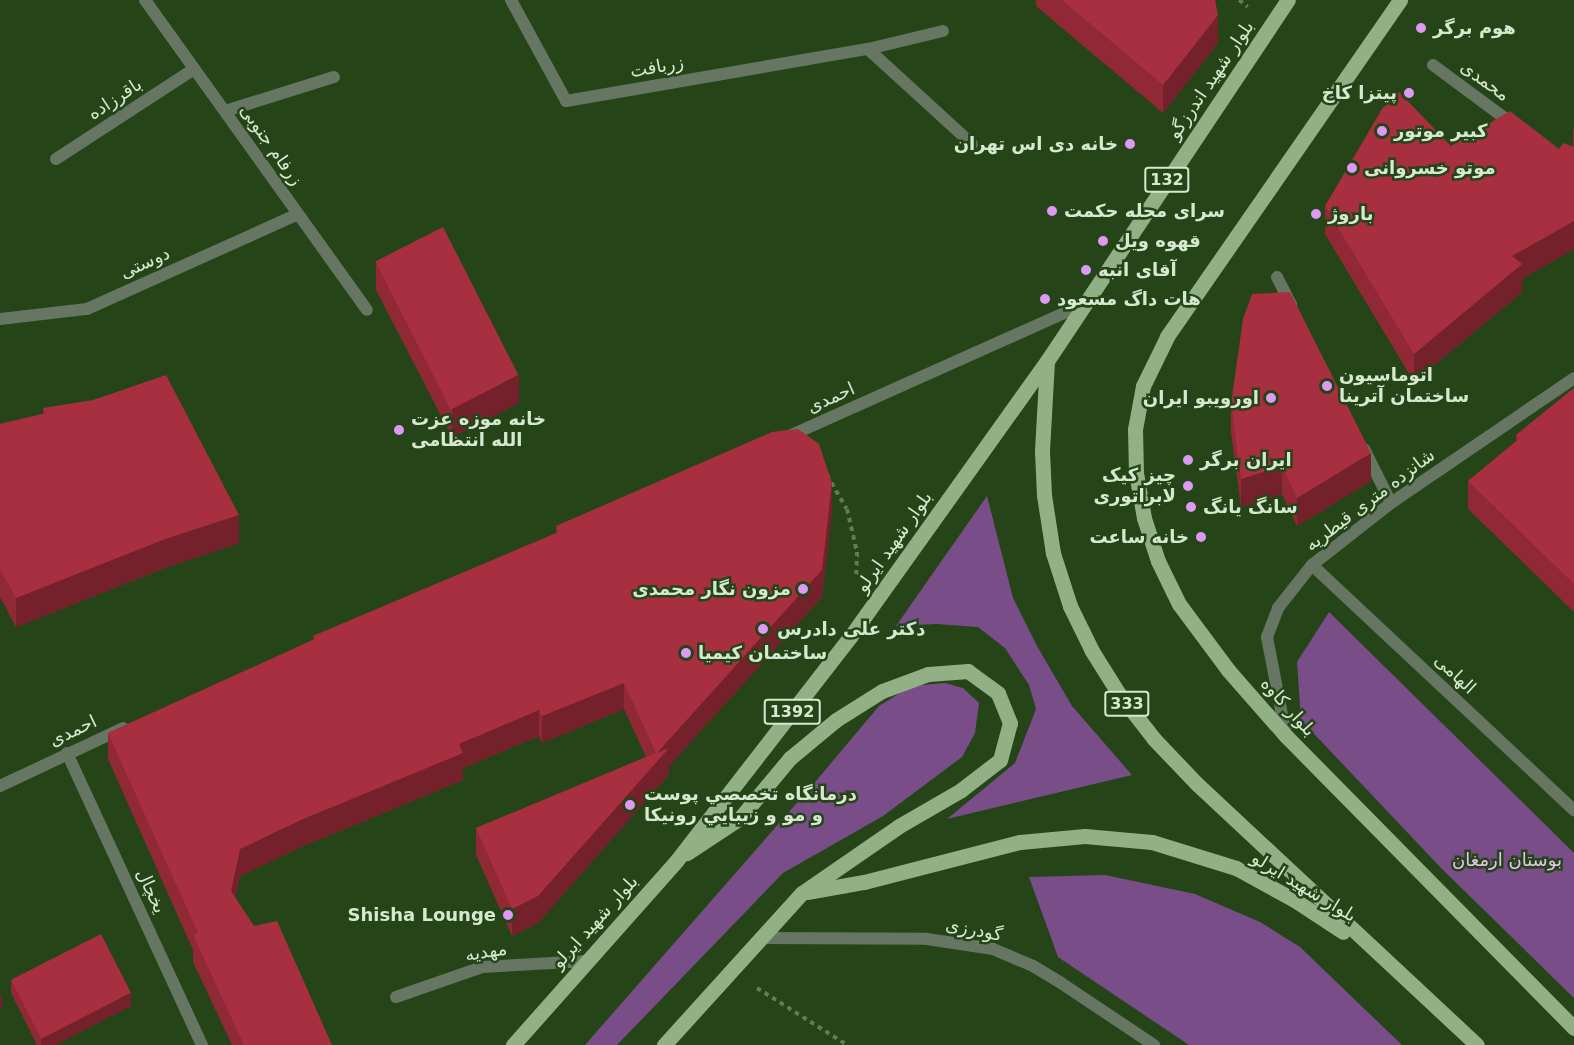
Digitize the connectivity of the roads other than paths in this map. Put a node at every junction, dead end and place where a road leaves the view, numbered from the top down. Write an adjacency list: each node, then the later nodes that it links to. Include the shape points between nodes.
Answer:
1 (145, 0): 10 (street, زرفام جنوبی)
2 (511, 0): 8 (street, زربافت, via 566,101)
3 (1281, 0): 6 (street)
4 (1288, 0): 6 (main road, بلوار شهید اندرزگو / 132)
5 (1400, 0): 29 (main road, بلوار کاوه, via 1167,338 1143,386 1136,429 1136,473 1144,518 1158,561 1179,604)
6 (1272, 24): 18 (main road, بلوار شهید اندرزگو / 132)
7 (943, 31): 8 (street, زربافت)
8 (868, 49): 14 (street)
9 (1433, 65): 13 (street, محمدی)
10 (194, 69): 12 (street, زرفام جنوبی); 15 (street, باقرزاده)
11 (334, 77): 12 (street)
12 (225, 111): 16 (street, زرفام جنوبی)
13 (1527, 134)
14 (972, 144)
15 (56, 159)
16 (298, 214): 19 (street, زرفام جنوبی); 21 (street, دوستی, via 87,309)
17 (1277, 277): 20 (street)
18 (1085, 304): 22 (main road, بلوار شهید اندرزگو / 132); 24 (street, احمدی)
19 (367, 310)
20 (1298, 318)
21 (0, 319)
22 (1047, 361): 33 (main road, بلوار شهید ایرلو / 1392, via 850,637); 36 (main road, 333, via 1044,495 1053,553 1070,606 1092,651 1154,739)
23 (1574, 378): 26 (street, شانزده متری قیطریه)
24 (777, 441)
25 (1360, 441): 26 (street)
26 (1391, 503): 27 (street, شانزده متری قیطریه)
27 (1312, 565): 29 (street, شانزده متری قیطریه, via 1278,608 1267,637); 32 (street, الهامی)
28 (132, 723): 30 (street, احمدی)
29 (1286, 736): 39 (main road, بلوار کاوه)
30 (68, 753): 31 (street, احمدی); 40 (street, یخچال)
31 (0, 786)
32 (1574, 810)
33 (677, 860): 34 (main road, via 740,818 790,758 836,720 882,690 928,674 968,671 998,693 1010,723 1000,760 961,790 899,826); 37 (main road, بلوار شهید ایرلو / 1392)
34 (802, 893): 35 (main road); 36 (main road, بلوار شهید ایرلو, via 864,882 1020,842 1085,836 1152,842 1236,868 1296,901)
35 (761, 938): 42 (main road); 43 (street, گودرزی, via 927,939 993,949 1033,966)
36 (1382, 959): 44 (main road, 333)
37 (587, 962): 38 (street, مهدیه, via 482,967); 41 (main road, بلوار شهید ایرلو / 1392)
38 (396, 997)
39 (1574, 1028)
40 (202, 1045)
41 (513, 1045)
42 (664, 1045)
43 (1154, 1045)
44 (1476, 1045)

